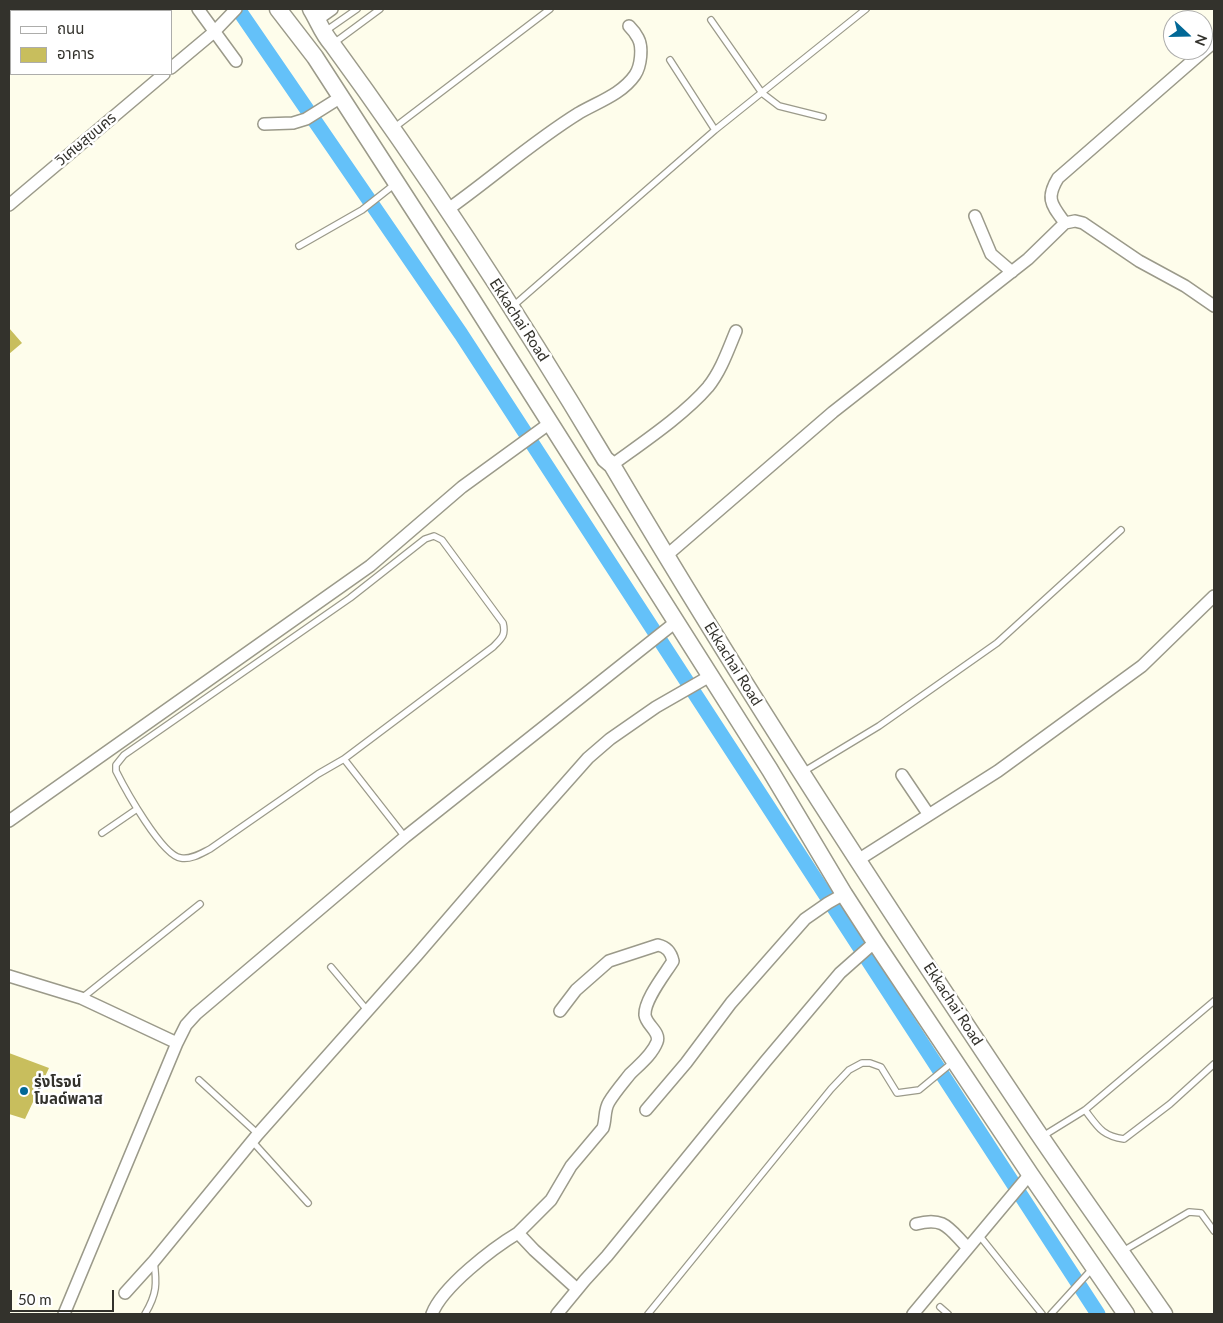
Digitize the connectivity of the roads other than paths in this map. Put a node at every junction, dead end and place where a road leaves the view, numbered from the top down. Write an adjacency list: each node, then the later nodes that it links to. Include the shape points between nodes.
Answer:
1 (198, 9): 12 (street)
2 (236, 9): 12 (street)
3 (278, 9): 19 (main road, Ekkachai Road)
4 (332, 9): 10 (street)
5 (357, 9): 10 (lane)
6 (380, 9): 10 (lane)
7 (550, 9): 22 (lane)
8 (866, 9): 18 (lane)
9 (711, 20): 18 (lane)
10 (321, 26): 22 (main road, Ekkachai Road)
11 (629, 26): 26 (street, via 639,39 641,56 636,74 622,89 531,146)
12 (214, 32): 15 (street); 16 (street)
13 (1214, 42): 28 (street, via 1058,178 1051,189 1051,204)
14 (670, 60): 23 (lane)
15 (236, 61)
16 (172, 67)
17 (163, 75): 25 (street, วิเศษสุขนคร)
18 (762, 93): 20 (lane, via 779,106); 23 (lane)
19 (341, 97): 21 (street, via 306,119); 24 (main road, Ekkachai Road)
20 (823, 117)
21 (264, 124)
22 (393, 128): 26 (main road, Ekkachai Road)
23 (715, 130): 32 (lane)
24 (397, 183): 29 (lane, via 362,210); 34 (main road, Ekkachai Road)
25 (9, 205)
26 (447, 210): 32 (main road, Ekkachai Road)
27 (975, 216): 30 (street, via 991,254)
28 (1065, 223): 30 (street); 31 (street, via 1083,223)
29 (299, 246)
30 (1012, 272): 37 (street, via 833,412)
31 (1214, 306)
32 (512, 308): 35 (main road, Ekkachai Road, via 605,460)
33 (736, 332): 35 (street, via 722,366 708,386 689,406)
34 (544, 427): 39 (main road, Ekkachai Road); 46 (street, via 462,487 370,566)
35 (612, 465): 37 (main road, Ekkachai Road)
36 (1121, 530): 42 (lane, via 997,643 879,726)
37 (666, 556): 42 (main road, Ekkachai Road)
38 (1214, 596): 45 (street, via 1142,666 998,770)
39 (677, 621): 40 (main road, Ekkachai Road); 48 (street)
40 (710, 676): 50 (main road, Ekkachai Road); 57 (street, via 656,707 588,758)
41 (344, 759): 44 (lane, via 210,849 183,859 165,848); 44 (lane, via 503,637 503,622 442,540 434,536 425,539 350,598 124,755 116,765 116,771); 48 (lane)
42 (802, 773): 49 (main road, Ekkachai Road)
43 (902, 775): 45 (street)
44 (137, 809): 47 (lane)
45 (929, 815): 49 (street)
46 (9, 821)
47 (102, 833)
48 (404, 837): 59 (street, via 196,1014)
49 (858, 860): 66 (main road, Ekkachai Road)
50 (844, 894): 52 (main road, Ekkachai Road); 63 (street, via 806,919 731,1003)
51 (200, 904): 55 (lane)
52 (875, 942): 60 (main road, Ekkachai Road); 77 (street, via 840,973)
53 (331, 967): 57 (lane)
54 (9, 976): 55 (street)
55 (81, 998): 59 (street)
56 (1214, 1001): 64 (lane)
57 (367, 1010): 65 (street)
58 (560, 1011): 71 (street, via 576,990 609,961 658,945 665,946 671,954 673,961 646,1008 646,1020 657,1034 657,1043 608,1103 603,1128 571,1166 551,1200)
59 (177, 1043): 80 (street)
60 (952, 1063): 67 (main road, Ekkachai Road); 84 (lane, via 919,1090 897,1093 881,1067 862,1063 849,1070)
61 (1214, 1064): 64 (lane, via 1170,1104 1124,1139 1111,1138 1098,1128)
62 (199, 1080): 65 (lane)
63 (646, 1110)
64 (1085, 1110): 66 (lane)
65 (255, 1137): 68 (lane); 75 (street)
66 (1041, 1137): 74 (main road, Ekkachai Road)
67 (1025, 1180): 72 (street); 76 (main road, Ekkachai Road)
68 (308, 1203)
69 (916, 1224): 73 (street, via 930,1220 943,1223)
70 (1214, 1231): 74 (lane, via 1201,1213 1189,1212)
71 (518, 1233): 77 (street); 82 (street, via 498,1245 442,1295)
72 (979, 1235): 73 (street); 87 (lane)
73 (968, 1248): 85 (street)
74 (1122, 1252): 90 (main road, Ekkachai Road)
75 (154, 1261): 78 (street); 81 (lane, via 156,1294)
76 (1094, 1267): 88 (lane); 89 (main road, Ekkachai Road)
77 (578, 1289): 83 (street)
78 (125, 1293)
79 (940, 1307): 86 (lane)
80 (64, 1314)
81 (145, 1314)
82 (432, 1314)
83 (557, 1314)
84 (648, 1314)
85 (914, 1314)
86 (948, 1314)
87 (1042, 1314)
88 (1051, 1314)
89 (1126, 1314)
90 (1164, 1314)

